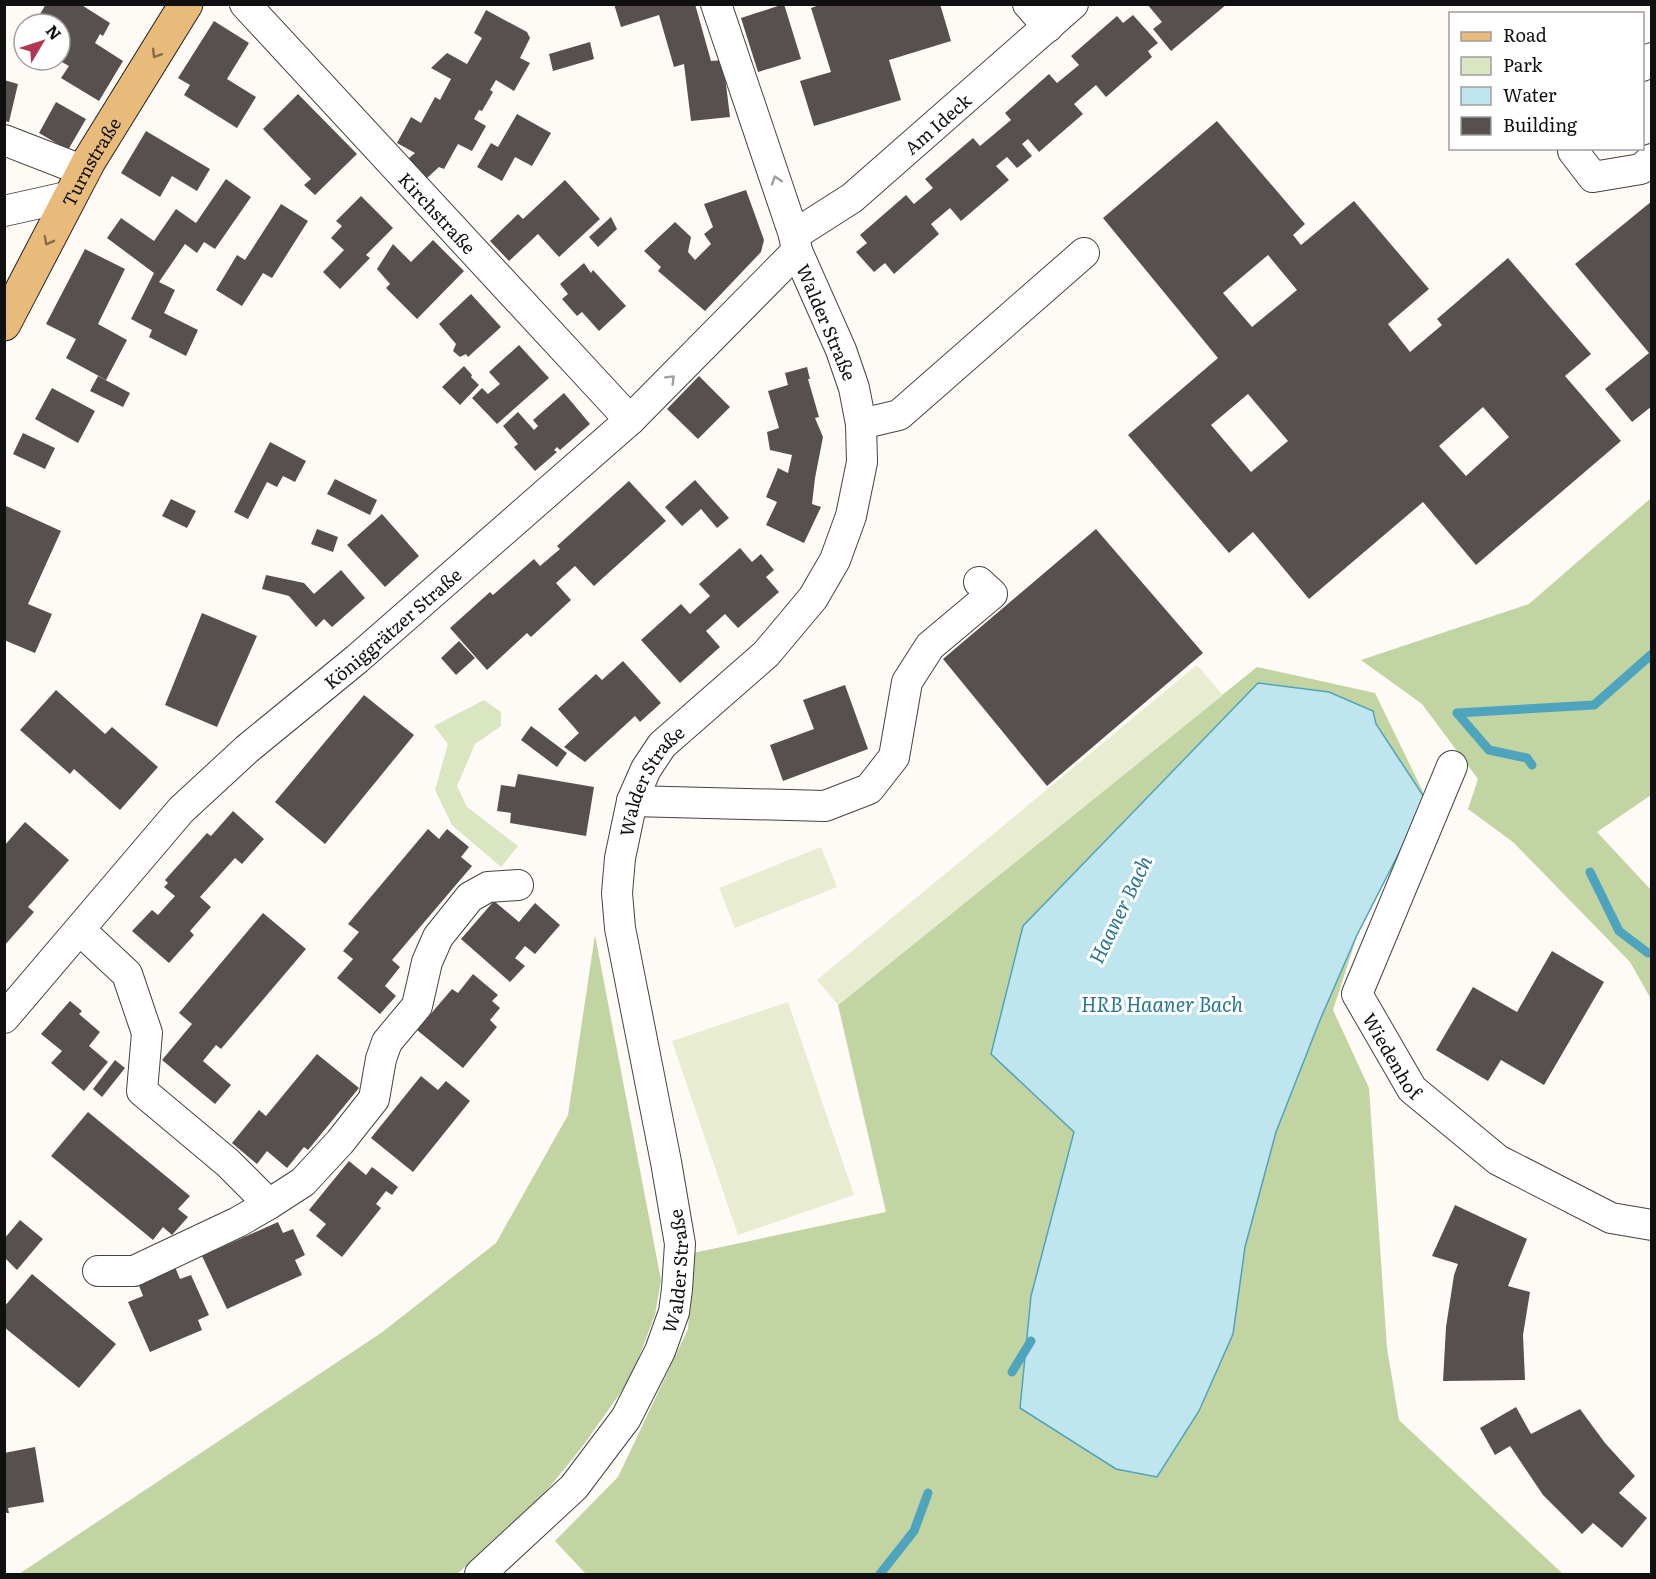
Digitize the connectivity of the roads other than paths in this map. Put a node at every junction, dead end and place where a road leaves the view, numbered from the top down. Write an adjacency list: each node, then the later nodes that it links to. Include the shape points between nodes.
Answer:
1 (186, 4): 10 (main road, Turnstraße, one-way to 10)
2 (246, 4): 15 (street, Kirchstraße)
3 (716, 4): 12 (street, Walder Straße, one-way to 3)
4 (1028, 4): 6 (street)
5 (1073, 4): 6 (street, Am Ideck)
6 (1048, 27): 12 (street, Am Ideck)
7 (4, 140): 10 (street)
8 (1573, 150): 9 (street, via 1593,177 1641,169)
9 (1652, 159)
10 (78, 184): 11 (street); 14 (main road, Turnstraße, one-way to 14)
11 (4, 211)
12 (795, 243): 15 (street, Königgrätzer Straße, one-way to 12); 16 (street, Walder Straße, via 841,350)
13 (1084, 253): 16 (street, via 899,415)
14 (8, 307)
15 (630, 420): 21 (street, Königgrätzer Straße, via 181,810)
16 (861, 424): 19 (street, Walder Straße, via 862,462 850,516 835,560 813,598 766,654 662,745)
17 (979, 582): 19 (street, via 992,594 930,646 907,682 894,758 869,789 825,806)
18 (1452, 765): 24 (street, Wiedenhof, via 1357,994 1412,1089 1498,1160 1611,1218)
19 (632, 801): 26 (street, Walder Straße, via 616,893 680,1244 674,1312 660,1351 626,1418 574,1487)
20 (518, 885): 23 (street, via 488,887 463,904 438,937 427,962 417,1006 387,1042 374,1099 303,1182)
21 (80, 930): 22 (street, Königgrätzer Straße); 23 (street, via 127,974 147,1033 142,1091 228,1162)
22 (4, 1018)
23 (269, 1204): 25 (street, via 134,1271)
24 (1652, 1225)
25 (98, 1271)
26 (480, 1575)

